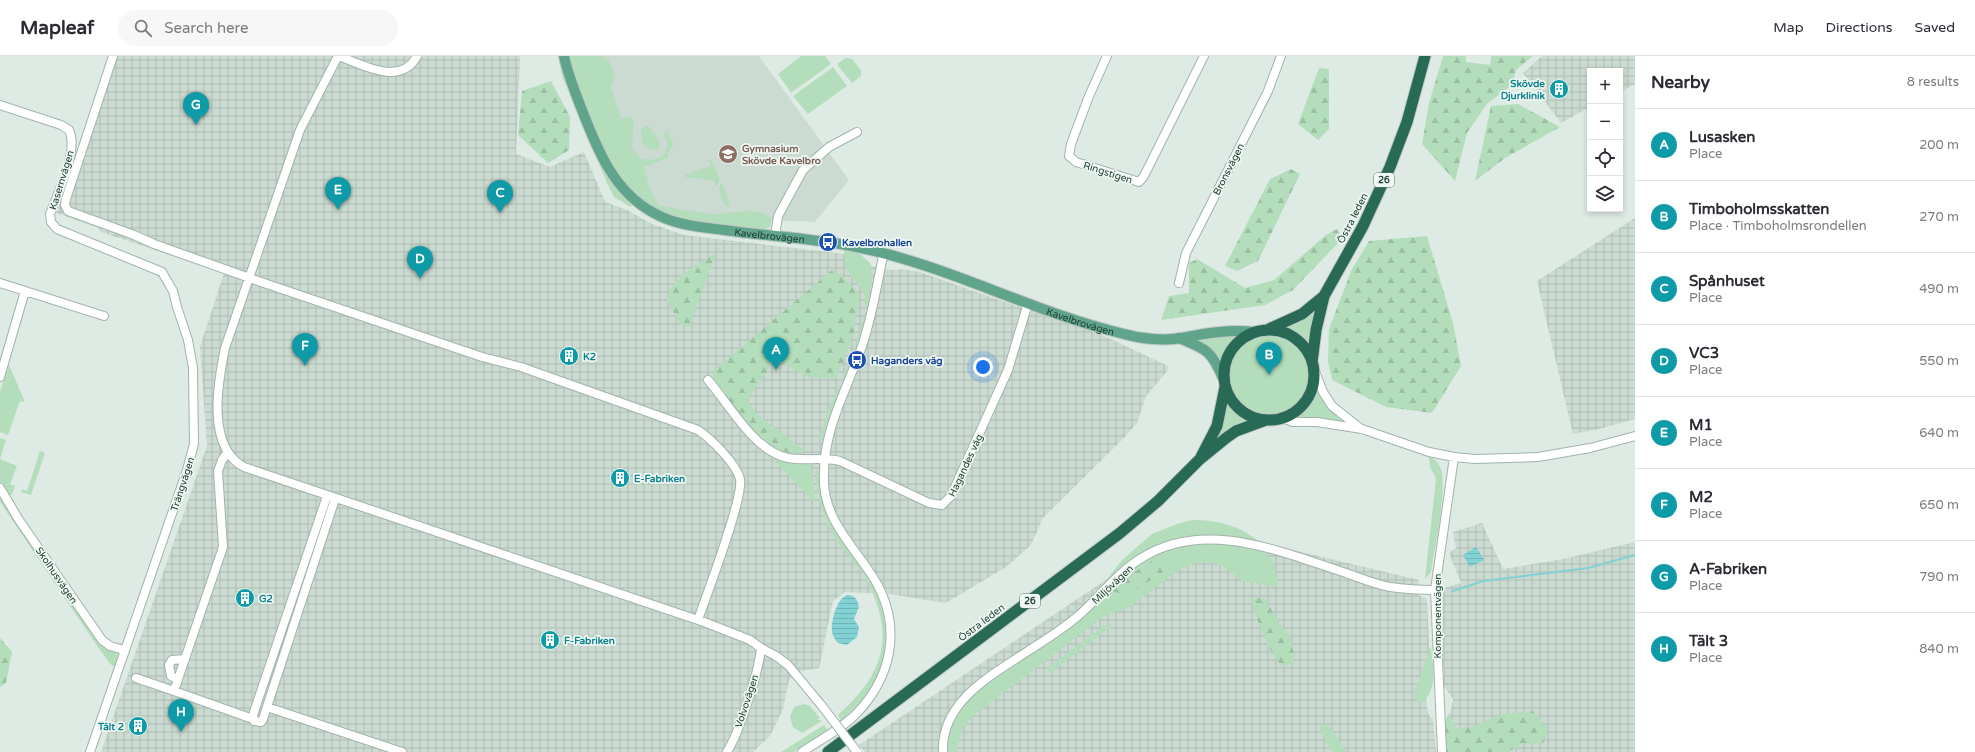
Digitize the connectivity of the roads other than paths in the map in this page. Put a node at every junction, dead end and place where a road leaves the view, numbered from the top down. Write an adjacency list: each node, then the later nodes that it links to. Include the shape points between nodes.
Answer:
1 (113, 56): 14 (street, via 66,198 66,208 72,213 154,244)
2 (338, 56): 3 (street, via 396,73 408,68); 14 (street, via 300,130)
3 (417, 56)
4 (564, 56): 11 (main road, Kavelbrovägen, via 567,73 597,150 628,195 653,213 684,225)
5 (1106, 56): 6 (street, Ringstigen, via 1089,96 1069,156 1076,162 1139,182)
6 (1204, 56)
7 (1281, 56): 16 (street, Bronsvägen, via 1268,91 1186,253)
8 (1425, 56): 18 (highway, Östra leden / 26, via 1407,122 1390,167 1363,226)
9 (0, 105): 12 (street, Kasernvägen, via 69,130 71,154 50,214 51,222 57,228)
10 (857, 132): 11 (street, via 829,147 803,170 778,216)
11 (775, 236): 13 (main road, Kavelbrovägen)
12 (103, 248): 41 (street, Trängvägen, via 162,272 173,291 188,340 193,368 194,444)
13 (884, 252): 19 (main road, Kavelbrovägen); 34 (street, via 872,313 828,435)
14 (249, 277): 32 (street, via 229,336 218,385 218,421); 39 (street, via 651,412 704,434 735,468 740,486)
15 (0, 283): 17 (street)
16 (1179, 283)
17 (25, 291): 20 (street); 25 (street)
18 (1324, 296): 21 (highway, Östra leden / 26, via 1302,314); 24 (highway, Östra leden / 26, via 1316,330)
19 (1028, 303): 23 (main road, Kavelbrovägen, via 1126,335); 34 (street, Hagandes väg, via 1008,370 947,502 942,505 929,503 840,461)
20 (104, 316)
21 (1268, 330): 22 (highway, 26); 24 (highway, 26, via 1285,333 1300,342 1308,351)
22 (1253, 332): 23 (main road, Kavelbrovägen); 27 (highway, 26, via 1234,346 1226,361)
23 (1179, 338): 27 (main road, Kavelbrovägen, via 1203,348 1212,356)
24 (1313, 365): 28 (highway, 26, via 1313,384 1307,399 1296,411); 30 (street, via 1323,392 1332,406)
25 (0, 377)
26 (708, 380): 34 (street, via 742,423 768,450 788,458)
27 (1224, 382): 29 (highway, 26, via 1231,399 1240,410 1252,417); 35 (highway, Östra leden / 26, via 1217,426)
28 (1282, 418): 29 (highway, 26); 30 (street, via 1293,422 1317,422)
29 (1266, 420): 35 (highway, Östra leden / 26, via 1236,432)
30 (1362, 429): 33 (street, via 1414,448)
31 (1635, 436): 33 (street, via 1590,448 1538,457)
32 (228, 452): 37 (street, via 244,467); 42 (street, via 218,471 223,547)
33 (1454, 457): 38 (street, Komponentvägen)
34 (825, 459): 51 (street, via 824,483 828,508 840,533 881,591 891,629 890,650 880,682 858,713)
35 (1199, 460): 52 (highway, Östra leden / 26, via 1158,501 1120,533)
36 (0, 488): 41 (street, Skolhusvägen, via 102,640 110,646)
37 (331, 497): 39 (street); 46 (street); 47 (street)
38 (1435, 590): 54 (street, Miljövägen, via 1390,587 1300,557 1232,540 1191,540 1171,545 1140,559 1122,572 1077,617 979,684 963,699 951,718 945,734); 55 (street, Komponentvägen)
39 (698, 620): 40 (street, via 750,640)
40 (761, 648): 50 (street, Volvovägen, via 760,660 749,694); 53 (street, bridge, via 788,665)
41 (124, 650): 48 (street, Trängvägen)
42 (185, 659): 44 (street); 44 (street, via 172,660 169,665 171,676)
43 (136, 678): 45 (street)
44 (178, 679): 45 (street)
45 (174, 691): 47 (street)
46 (267, 706): 47 (street, via 261,722); 49 (street)
47 (253, 719)
48 (90, 752)
49 (402, 752)
50 (727, 752)
51 (802, 752)
52 (828, 752)
53 (857, 752)
54 (943, 752)
55 (1442, 752)

